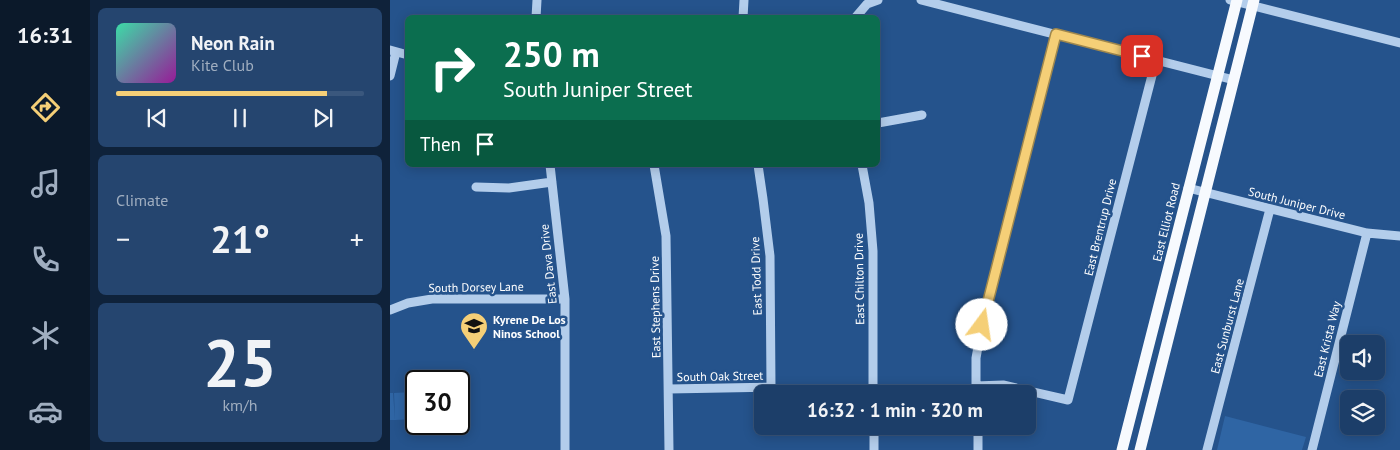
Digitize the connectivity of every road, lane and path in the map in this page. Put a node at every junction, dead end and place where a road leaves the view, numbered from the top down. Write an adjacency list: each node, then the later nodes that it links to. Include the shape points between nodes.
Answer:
1 (537, 0): 9 (street)
2 (744, 0): 10 (street)
3 (878, 0): 6 (street)
4 (921, 0): 8 (street)
5 (1235, 1): 7 (street); 17 (main road, East Elliot Road)
6 (866, 2): 11 (street)
7 (1254, 3): 13 (street); 18 (main road)
8 (956, 4): 12 (street)
9 (536, 15)
10 (744, 15)
11 (857, 15)
12 (1056, 34): 15 (street); 36 (street, via 982,325 976,358)
13 (1400, 43)
14 (393, 51): 16 (street)
15 (1156, 60): 17 (street); 39 (street, East Brentrup Drive, via 1068,400)
16 (390, 76)
17 (1217, 76): 18 (street); 27 (main road, East Elliot Road)
18 (1234, 80): 28 (main road)
19 (922, 115): 20 (street)
20 (880, 123)
21 (550, 167): 25 (street, East Dava Drive)
22 (654, 167): 38 (street, East Stephens Drive, via 666,236)
23 (758, 167): 34 (street, East Todd Drive, via 770,256)
24 (862, 167): 35 (street, East Chilton Drive, via 873,251)
25 (552, 182): 26 (street, via 509,188); 32 (street, East Dava Drive)
26 (476, 187)
27 (1188, 188): 28 (street, South Juniper Drive); 46 (main road, East Elliot Road)
28 (1205, 192): 29 (street, South Juniper Drive); 47 (main road)
29 (1270, 209): 30 (street, South Juniper Drive); 48 (street, East Sunburst Lane)
30 (1367, 233): 31 (street, South Juniper Drive); 49 (street, East Krista Way)
31 (1400, 236)
32 (565, 299): 33 (street, South Dorsey Lane, via 432,299); 42 (street, East Dava Drive)
33 (390, 310)
34 (771, 385)
35 (873, 385)
36 (976, 385)
37 (754, 387): 38 (street, South Oak Street)
38 (669, 389): 43 (street, East Stephens Drive)
39 (1036, 393)
40 (874, 435): 44 (street)
41 (978, 435): 45 (street)
42 (565, 450)
43 (669, 450)
44 (874, 450)
45 (978, 450)
46 (1122, 450)
47 (1140, 450)
48 (1207, 450)
49 (1312, 450)

